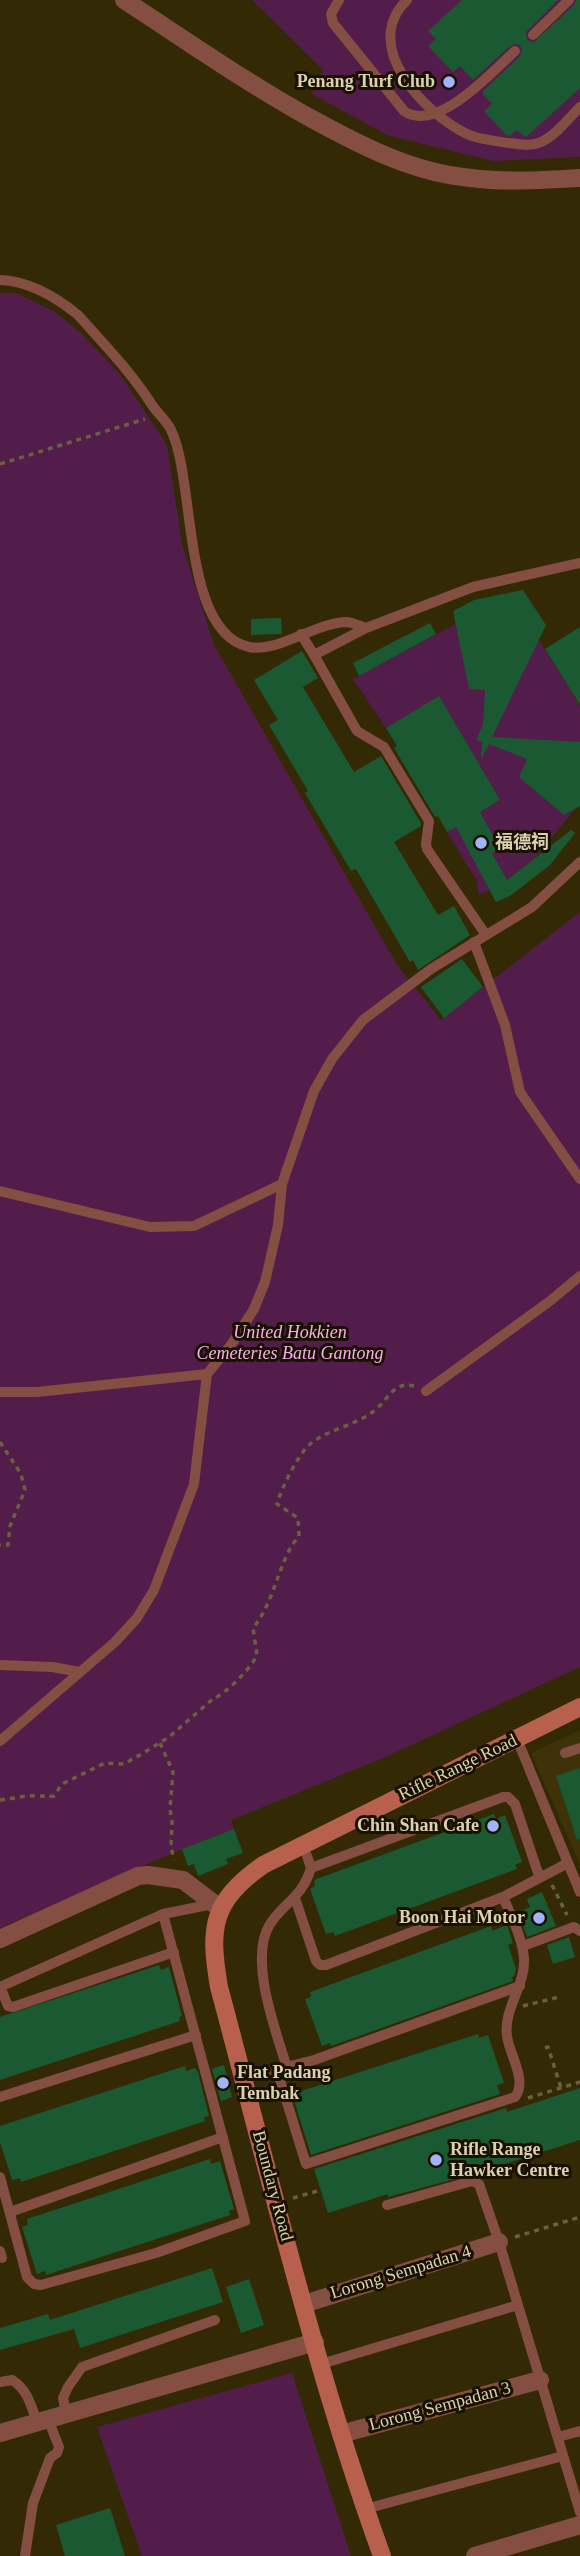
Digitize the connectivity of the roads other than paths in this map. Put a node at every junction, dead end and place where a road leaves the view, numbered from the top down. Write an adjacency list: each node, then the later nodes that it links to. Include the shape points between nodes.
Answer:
1 (124, 0): 9 (street, via 259,90 395,160 461,177 517,181)
2 (339, 0): 8 (lane, via 331,14 333,23 404,111 415,117)
3 (407, 0): 8 (lane, via 390,28 390,43 404,78)
4 (569, 0): 5 (lane)
5 (533, 35)
6 (515, 51): 8 (lane)
7 (580, 107): 8 (lane, via 554,133 530,146 469,135)
8 (437, 114)
9 (580, 178)
10 (0, 280): 13 (lane, via 16,281 78,315 171,429 195,564 214,616 225,632 250,647)
11 (580, 563): 12 (lane, via 473,587)
12 (366, 628): 13 (lane, via 348,622); 14 (lane)
13 (301, 634): 14 (lane)
14 (314, 655): 16 (lane, via 357,731 384,747 429,821 427,849)
15 (580, 862): 16 (lane, via 532,907)
16 (486, 935): 17 (lane)
17 (474, 942): 18 (lane, via 505,1025 520,1092); 19 (lane, via 363,1020 332,1059 314,1091)
18 (580, 1179)
19 (282, 1184): 20 (lane, via 194,1227 150,1227); 22 (lane, via 265,1282 231,1345)
20 (0, 1191)
21 (580, 1276): 23 (lane)
22 (206, 1374): 24 (lane); 26 (lane, via 194,1483 154,1590 138,1618)
23 (426, 1391)
24 (0, 1392)
25 (0, 1665): 26 (lane)
26 (80, 1672): 29 (lane)
27 (580, 1707): 28 (street, Rifle Range Road)
28 (517, 1739): 32 (street, Rifle Range Road); 33 (lane)
29 (0, 1741)
30 (580, 1748): 31 (lane)
31 (565, 1753)
32 (300, 1845): 34 (lane); 39 (street, Boundary Road, via 251,1873)
33 (568, 1863): 35 (lane); 36 (lane)
34 (312, 1868): 35 (lane, via 508,1797 515,1804); 38 (lane, via 307,1884)
35 (539, 1877): 37 (lane)
36 (580, 1892)
37 (503, 1897): 38 (lane, via 323,1966 316,1961); 43 (lane)
38 (295, 1898): 48 (lane, via 270,1924 262,1954)
39 (217, 1906): 40 (lane); 42 (street, via 187,1883 148,1875 126,1879); 49 (street, Boundary Road, via 213,1952)
40 (163, 1914): 44 (lane); 46 (lane)
41 (580, 1931): 43 (lane, via 574,1927)
42 (0, 1939)
43 (523, 1946): 45 (lane)
44 (174, 1952): 46 (lane, via 13,2007 8,2006); 47 (lane)
45 (520, 1986): 48 (lane); 48 (lane, via 506,2031 520,2085 511,2099 306,2164)
46 (0, 1987)
47 (196, 2035): 50 (lane); 51 (lane)
48 (282, 2069): 49 (lane)
49 (243, 2078): 56 (street, Boundary Road)
50 (0, 2097)
51 (223, 2137): 54 (lane); 54 (lane, via 246,2221 156,2253 34,2284 27,2277)
52 (0, 2177): 54 (lane)
53 (387, 2205): 55 (lane, via 477,2182)
54 (10, 2212)
55 (499, 2242): 56 (street, Lorong Sempadan 4); 57 (lane)
56 (304, 2304): 59 (street, Boundary Road)
57 (518, 2305): 60 (lane); 61 (lane)
58 (215, 2320): 63 (lane, via 82,2367 63,2398)
59 (315, 2342): 60 (street, Boundary Road); 63 (street)
60 (321, 2364): 67 (street, Boundary Road)
61 (540, 2380): 67 (street, Lorong Sempadan 3); 68 (lane)
62 (0, 2382): 64 (lane, via 12,2380 20,2385)
63 (66, 2413): 64 (street)
64 (43, 2420): 66 (street); 73 (lane, via 59,2447 50,2458 33,2503)
65 (580, 2431): 68 (lane)
66 (0, 2433)
67 (341, 2434): 70 (street, Boundary Road)
68 (558, 2437): 69 (lane)
69 (563, 2456): 70 (lane); 71 (lane)
70 (365, 2509): 74 (street, Boundary Road)
71 (580, 2512)
72 (580, 2525): 75 (street)
73 (24, 2556)
74 (382, 2556)
75 (475, 2556)

